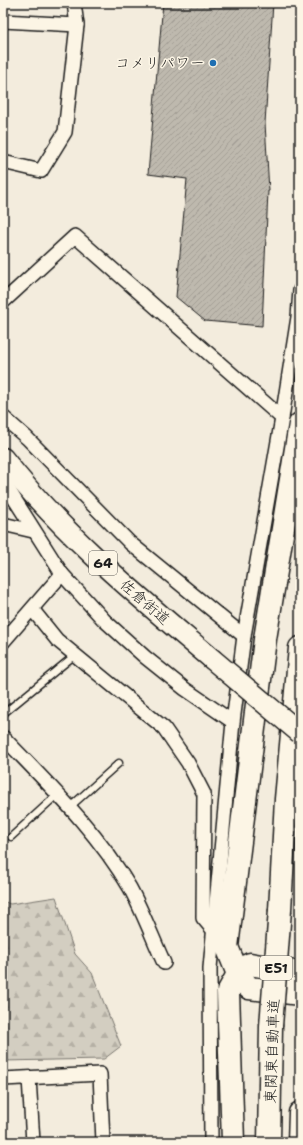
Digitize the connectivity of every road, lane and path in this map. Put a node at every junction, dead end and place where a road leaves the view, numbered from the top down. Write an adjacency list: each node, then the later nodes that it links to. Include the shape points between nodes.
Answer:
1 (74, 3): 3 (street)
2 (3, 21): 3 (street)
3 (77, 26): 4 (street, via 65,132 41,171)
4 (3, 162)
5 (300, 290): 8 (street)
6 (3, 302): 8 (street, via 75,236)
7 (3, 417): 15 (street, via 130,543)
8 (291, 421): 15 (street); 30 (highway, via 227,947)
9 (3, 458): 21 (main road, 佐倉街道 / 64, bridge, via 54,516 117,578)
10 (3, 481): 12 (street)
11 (3, 524): 12 (street)
12 (33, 531): 13 (street)
13 (62, 574): 14 (street); 20 (street, via 104,620 144,656 185,689)
14 (32, 609): 16 (street); 18 (street, via 57,640)
15 (244, 636): 20 (street)
16 (3, 642)
17 (300, 648): 39 (highway, 東関東自動車道 / E51, bridge, via 286,800 272,1026)
18 (75, 655): 19 (lane); 27 (street, via 164,728 204,794 204,918)
19 (3, 714)
20 (233, 722): 27 (street)
21 (300, 733)
22 (3, 737): 24 (street)
23 (119, 763): 25 (lane)
24 (58, 794): 25 (street); 26 (lane)
25 (70, 807): 28 (street, via 104,850 130,889)
26 (10, 837)
27 (214, 931): 37 (street, via 210,968)
28 (164, 963)
29 (300, 973): 30 (highway, via 250,964)
30 (238, 974): 31 (highway, via 249,988); 38 (highway, via 228,992)
31 (300, 994)
32 (29, 1078): 33 (street); 35 (street); 36 (street, via 100,1074)
33 (3, 1079)
34 (300, 1113): 40 (highway)
35 (33, 1142)
36 (103, 1142)
37 (211, 1142)
38 (233, 1142)
39 (269, 1142)
40 (300, 1142)

